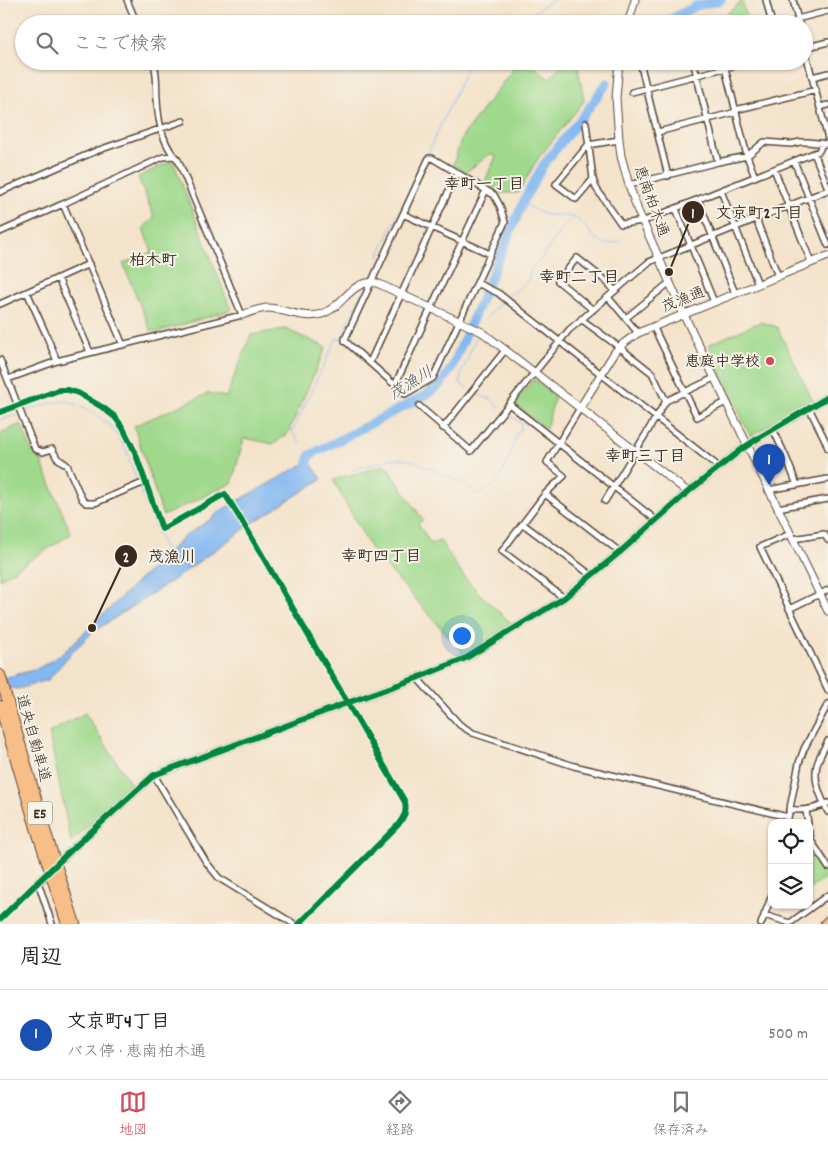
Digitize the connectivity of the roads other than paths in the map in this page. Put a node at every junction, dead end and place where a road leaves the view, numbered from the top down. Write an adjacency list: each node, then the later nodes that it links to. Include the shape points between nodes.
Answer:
1 (127, 0): 6 (street)
2 (635, 0): 7 (street)
3 (766, 0): 8 (street)
4 (792, 0): 9 (street)
5 (828, 11): 10 (street)
6 (133, 15)
7 (631, 15)
8 (770, 15)
9 (796, 15)
10 (813, 16)
11 (828, 42): 12 (street)
12 (813, 45)
13 (156, 70): 32 (street)
14 (618, 70): 34 (street, 恵南柏木通, via 616,98)
15 (642, 70): 23 (street)
16 (695, 70): 21 (street)
17 (718, 70): 21 (street)
18 (726, 70): 28 (street)
19 (810, 70): 22 (street)
20 (828, 73): 22 (street)
21 (696, 76): 23 (street); 29 (street)
22 (812, 77): 24 (street)
23 (647, 88): 25 (street); 33 (street)
24 (816, 90): 27 (street); 28 (street)
25 (632, 92)
26 (828, 105): 27 (street)
27 (820, 107): 35 (street)
28 (736, 111): 29 (street); 39 (street)
29 (708, 119): 33 (street); 41 (street)
30 (183, 121): 32 (street)
31 (586, 123): 36 (street)
32 (161, 129): 38 (street); 51 (street, via 96,151)
33 (658, 132): 44 (street)
34 (619, 140): 36 (street); 47 (street, 恵南柏木通)
35 (827, 143): 37 (street); 39 (street, via 764,142)
36 (588, 145): 46 (street); 46 (street, via 556,184 576,199)
37 (814, 153): 40 (street); 48 (street)
38 (174, 156): 54 (street, via 163,157); 88 (street)
39 (746, 156): 41 (street); 45 (street)
40 (794, 161): 42 (street); 52 (street)
41 (718, 162): 44 (street)
42 (774, 169): 45 (street); 55 (street)
43 (457, 174): 49 (street); 57 (street, via 429,158); 61 (street)
44 (668, 176): 47 (street)
45 (755, 177): 50 (street)
46 (593, 179): 59 (street, via 621,224)
47 (629, 185): 59 (street, 恵南柏木通)
48 (828, 189): 52 (street)
49 (486, 190): 64 (street); 67 (street, via 494,195 505,222)
50 (720, 191): 53 (street); 60 (street)
51 (0, 192)
52 (809, 197): 55 (street); 65 (street)
53 (698, 200): 56 (street); 63 (street)
54 (63, 204): 62 (street); 71 (street)
55 (788, 206): 58 (street); 70 (street)
56 (676, 209): 59 (street); 66 (street)
57 (403, 214): 61 (street); 74 (street)
58 (756, 219): 60 (street); 72 (street)
59 (644, 222): 69 (street, 恵南柏木通)
60 (736, 227): 63 (street); 77 (street)
61 (432, 228): 64 (street); 81 (street)
62 (0, 232)
63 (713, 237): 66 (street); 80 (street)
64 (463, 242): 67 (street); 85 (street)
65 (828, 245)
66 (691, 246): 69 (street); 83 (street)
67 (490, 254): 76 (street)
68 (828, 256): 70 (street, 茂漁通)
69 (659, 258): 75 (street, 恵南柏木通); 78 (street, via 649,262)
70 (811, 262): 72 (street, 茂漁通)
71 (89, 264): 73 (street); 95 (street)
72 (778, 276): 77 (street, 茂漁通)
73 (58, 278): 79 (street); 98 (street)
74 (371, 282): 81 (street); 88 (street, via 359,284 331,310 322,314 298,315 265,308); 101 (street, via 345,339)
75 (669, 282): 87 (street, 恵南柏木通); 89 (street)
76 (478, 284): 91 (street); 94 (street, via 498,293)
77 (758, 284): 80 (street, 茂漁通)
78 (615, 291): 82 (street); 86 (street, via 578,258 558,281)
79 (27, 292): 84 (street); 100 (street)
80 (735, 293): 83 (street, 茂漁通)
81 (402, 294): 85 (street); 101 (street)
82 (608, 297): 86 (street); 89 (street)
83 (714, 302): 87 (street, 茂漁通)
84 (0, 304)
85 (431, 308): 91 (street); 106 (street)
86 (593, 310): 90 (street)
87 (684, 314): 92 (street, 茂漁通); 104 (street, 恵南柏木通)
88 (242, 315): 95 (street)
89 (626, 318): 93 (street)
90 (581, 319): 94 (street); 96 (street)
91 (461, 322): 97 (street); 106 (street, via 433,378 406,394)
92 (653, 326): 93 (street, 茂漁通); 107 (street)
93 (638, 333): 96 (street, 茂漁通)
94 (559, 342): 102 (street); 103 (street)
95 (122, 345): 98 (street)
96 (619, 347): 103 (street, 茂漁通); 109 (street, via 652,373)
97 (506, 349): 102 (street); 118 (street)
98 (90, 352): 100 (street)
99 (0, 360): 105 (street)
100 (57, 360): 105 (street)
101 (370, 362): 106 (street)
102 (534, 373): 112 (street); 114 (street)
103 (600, 374): 114 (street, 茂漁通); 117 (street)
104 (714, 378): 107 (street); 110 (street, 恵南柏木通)
105 (8, 379): 111 (street)
106 (395, 385)
107 (685, 392): 109 (street); 110 (street, via 697,417)
108 (828, 397): 115 (street)
109 (666, 401): 117 (street)
110 (726, 402): 122 (street, 恵南柏木通)
111 (18, 404): 116 (street); 129 (street, via 59,390 68,390 90,399 123,428 135,452); 129 (street, via 35,449 43,452 52,449 67,465 86,502 95,503)
112 (509, 404): 118 (street, via 471,451); 121 (street)
113 (419, 406): 118 (street)
114 (580, 408): 121 (street); 124 (street)
115 (809, 408): 119 (street); 120 (street)
116 (0, 412)
117 (655, 418): 124 (street); 126 (street)
118 (443, 428)
119 (773, 429): 122 (street); 125 (street)
120 (827, 440): 123 (street)
121 (559, 444): 131 (street); 134 (street, via 547,462 564,476)
122 (748, 445): 126 (street); 127 (street, 恵南柏木通)
123 (828, 448)
124 (635, 451): 131 (street); 133 (street)
125 (786, 457): 127 (street); 130 (street)
126 (719, 467): 133 (street)
127 (759, 469): 132 (street, 恵南柏木通)
128 (828, 479): 130 (street)
129 (141, 483): 152 (street, via 162,529 225,494)
130 (797, 485): 132 (street)
131 (614, 487): 136 (street); 138 (street)
132 (768, 490): 137 (street, 恵南柏木通)
133 (688, 492): 138 (street)
134 (545, 494): 139 (street); 142 (street)
135 (828, 499): 137 (street)
136 (605, 501)
137 (777, 508): 140 (street, 恵南柏木通)
138 (656, 520): 142 (street)
139 (523, 524): 143 (street); 146 (street, via 502,551)
140 (792, 536): 141 (street, via 824,534); 145 (street, 恵南柏木通); 147 (street, via 760,548)
141 (828, 540)
142 (620, 552): 143 (street)
143 (592, 575): 146 (street)
144 (828, 590): 145 (street)
145 (819, 595): 147 (street); 148 (street, 恵南柏木通)
146 (564, 598): 150 (street, via 466,658)
147 (789, 609): 151 (street)
148 (828, 612)
149 (0, 675): 153 (highway, 道央自動車道 / E5)
150 (418, 678): 152 (street); 161 (street, via 460,725 474,733 574,766)
151 (828, 690)
152 (347, 703): 156 (street); 179 (street, via 407,810 398,825)
153 (4, 704): 176 (highway, 道央自動車道 / E5, via 37,831); 177 (highway, 道央自動車道 / E5)
154 (828, 704): 158 (street, via 801,756)
155 (827, 746): 157 (street, via 816,768 816,785)
156 (154, 776): 166 (street); 178 (street, via 206,862 220,878)
157 (826, 804): 159 (street); 160 (street)
158 (789, 809): 159 (street); 162 (street)
159 (806, 811): 163 (street)
160 (828, 812)
161 (783, 819)
162 (787, 819)
163 (807, 819)
164 (813, 843): 165 (street)
165 (826, 859): 167 (street)
166 (62, 860)
167 (828, 867)
168 (46, 875): 169 (street)
169 (38, 882): 173 (street); 175 (street)
170 (828, 895): 172 (street, via 790,923)
171 (768, 905): 172 (street)
172 (764, 915): 180 (street)
173 (0, 919)
174 (828, 921): 181 (main road)
175 (52, 924)
176 (67, 924)
177 (75, 924)
178 (294, 924)
179 (299, 924)
180 (761, 924)
181 (825, 924)

